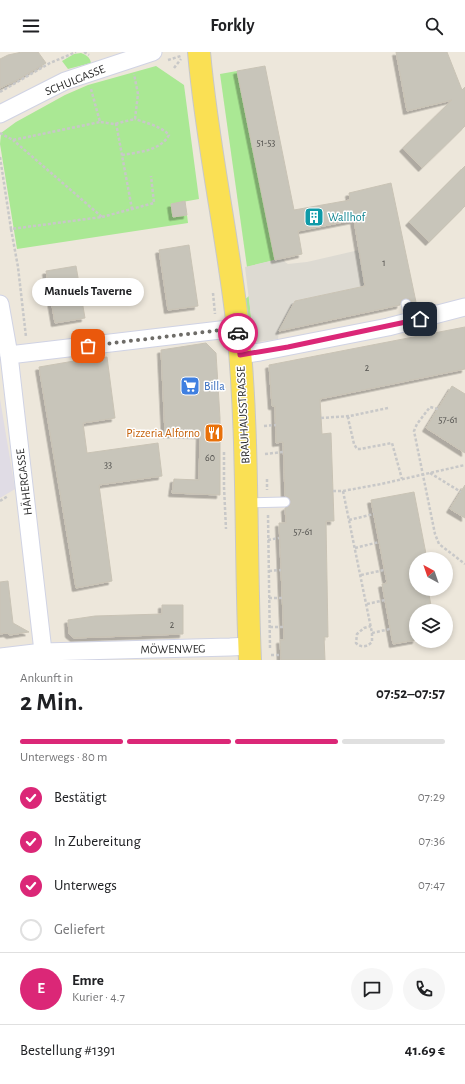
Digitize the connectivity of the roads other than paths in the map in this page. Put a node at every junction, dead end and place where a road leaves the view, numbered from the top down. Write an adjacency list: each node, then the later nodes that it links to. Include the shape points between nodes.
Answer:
1 (188, 55): 8 (main road, BRAUHAUSSTRASSE)
2 (157, 57): 3 (street, SCHULGASSE, via 65,81)
3 (0, 114)
4 (0, 304): 9 (street, HÄHERGASSE)
5 (406, 304): 7 (lane)
6 (465, 307): 7 (street)
7 (411, 321): 10 (street)
8 (229, 329): 9 (street); 10 (main road, BRAUHAUSSTRASSE)
9 (9, 355): 14 (street, HÄHERGASSE)
10 (240, 355): 12 (main road, BRAUHAUSSTRASSE)
11 (285, 502): 12 (lane)
12 (247, 503): 13 (main road, BRAUHAUSSTRASSE)
13 (257, 654): 14 (street, MÖWENWEG, via 230,648)
14 (44, 656): 15 (street, MÖWENWEG)
15 (0, 657)

